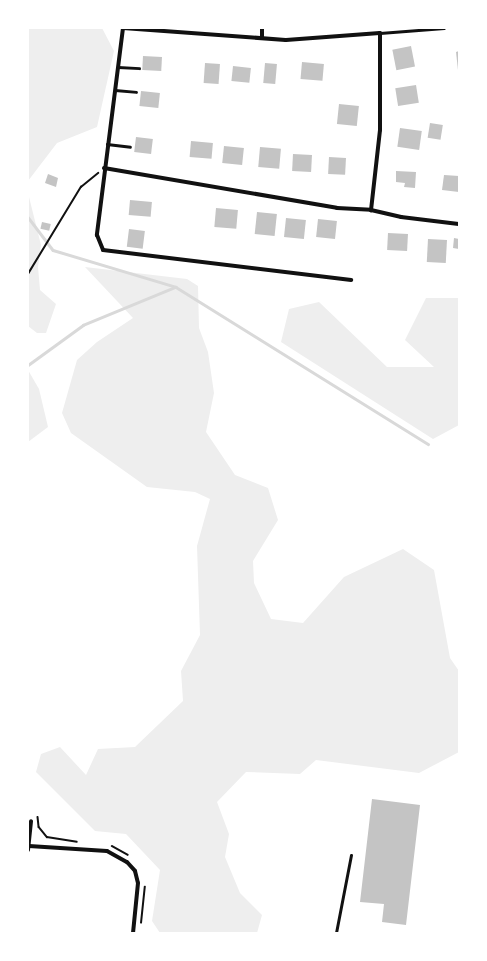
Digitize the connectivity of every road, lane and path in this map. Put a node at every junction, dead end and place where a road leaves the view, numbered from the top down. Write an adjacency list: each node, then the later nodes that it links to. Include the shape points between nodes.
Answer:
1 (123, 28): 5 (street); 6 (street)
2 (262, 28): 5 (street)
3 (444, 28): 4 (lane)
4 (380, 33): 5 (street, via 286,40); 13 (street, via 380,130)
5 (262, 38)
6 (118, 67): 7 (lane); 8 (street)
7 (139, 68)
8 (114, 90): 9 (lane); 10 (street)
9 (136, 92)
10 (107, 144): 11 (lane); 12 (street)
11 (130, 147)
12 (104, 168): 13 (street, via 337,208); 15 (path, via 81,187); 16 (street, via 97,236 103,250)
13 (371, 210): 14 (street, via 401,217)
14 (459, 224)
15 (28, 274)
16 (351, 280)
17 (38, 817): 19 (path, via 39,827 47,837)
18 (31, 821): 21 (street)
19 (85, 843)
20 (108, 845): 24 (path)
21 (28, 846): 22 (street); 27 (street, via 107,851 128,862 135,871 138,883)
22 (28, 850)
23 (351, 855): 28 (lane)
24 (130, 856)
25 (144, 881): 26 (path)
26 (140, 929)
27 (133, 933)
28 (336, 933)

